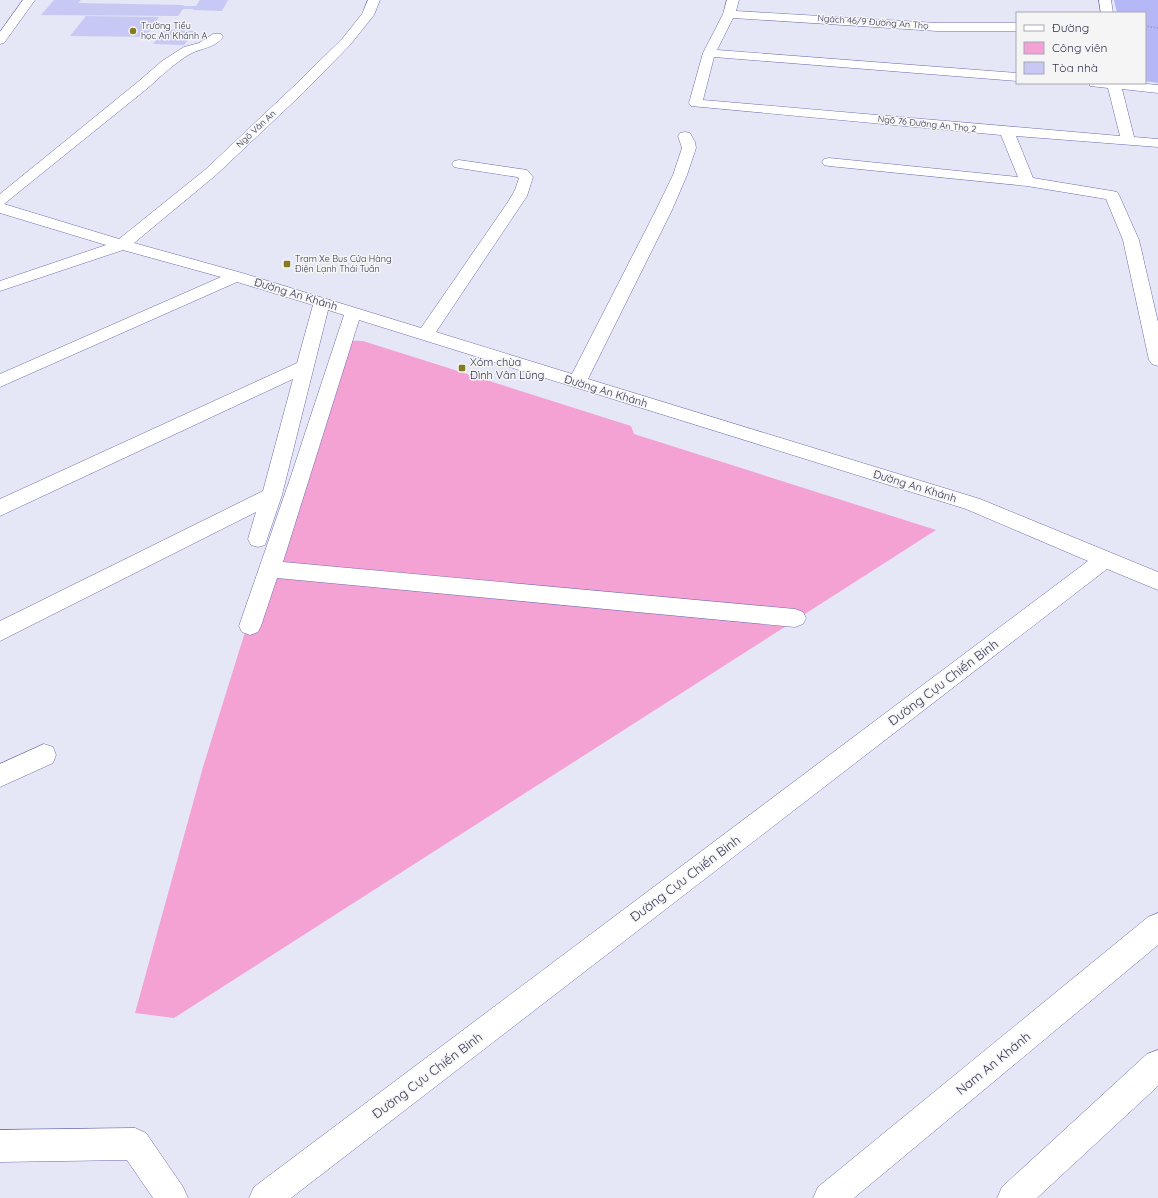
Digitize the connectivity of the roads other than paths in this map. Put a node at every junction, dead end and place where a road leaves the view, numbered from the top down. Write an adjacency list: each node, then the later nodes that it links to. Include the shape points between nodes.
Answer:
1 (29, 0): 9 (street)
2 (374, 0): 24 (street, Ngõ Vân An, via 368,15 346,42 298,90 211,172)
3 (733, 0): 6 (street)
4 (1104, 0): 5 (street)
5 (1107, 12)
6 (729, 14): 7 (street, Ngách 46/9 Đường An Thọ, via 937,26); 10 (street)
7 (1016, 27)
8 (217, 37): 22 (street, via 203,46 188,50 166,64)
9 (0, 40)
10 (709, 53): 11 (street); 15 (street, Ngõ 76 Đường An Thọ 2, via 696,103)
11 (1016, 77)
12 (1110, 84): 13 (street)
13 (1124, 85): 14 (street); 17 (street)
14 (1158, 89)
15 (1007, 132): 17 (street, Ngõ 76 Đường An Thọ 2); 21 (street)
16 (685, 136): 33 (street, via 689,148 673,189)
17 (1128, 141): 18 (street, Ngõ 76 Đường An Thọ 2)
18 (1158, 143)
19 (830, 162): 21 (street)
20 (459, 164): 29 (street, via 522,173 526,177 526,182 520,195)
21 (1027, 182): 30 (street, via 1112,195 1131,240)
22 (0, 201)
23 (0, 208): 24 (street, Đường An Khánh)
24 (122, 245): 25 (street, Đường An Khánh); 26 (street)
25 (236, 276): 27 (street, Đường An Khánh); 32 (street)
26 (0, 286)
27 (322, 302): 28 (street, Đường An Khánh); 31 (street)
28 (353, 312): 29 (street, Đường An Khánh); 38 (street)
29 (425, 334): 33 (street, Đường An Khánh)
30 (1158, 360)
31 (304, 367): 34 (street); 35 (street)
32 (0, 380)
33 (577, 382): 37 (street, Đường An Khánh, via 973,504)
34 (272, 495): 36 (street); 42 (street)
35 (0, 508)
36 (258, 539)
37 (1105, 559): 39 (street, Đường An Khánh); 49 (street, Đường Cựu Chiến Binh)
38 (270, 569): 40 (street); 41 (street)
39 (1158, 581)
40 (796, 618)
41 (250, 626)
42 (0, 632)
43 (44, 755): 44 (street)
44 (0, 776)
45 (1158, 927): 50 (street, Nam An Khánh)
46 (1158, 1066): 51 (street)
47 (0, 1146): 48 (street, via 135,1144)
48 (172, 1198)
49 (265, 1198)
50 (829, 1198)
51 (1013, 1198)

